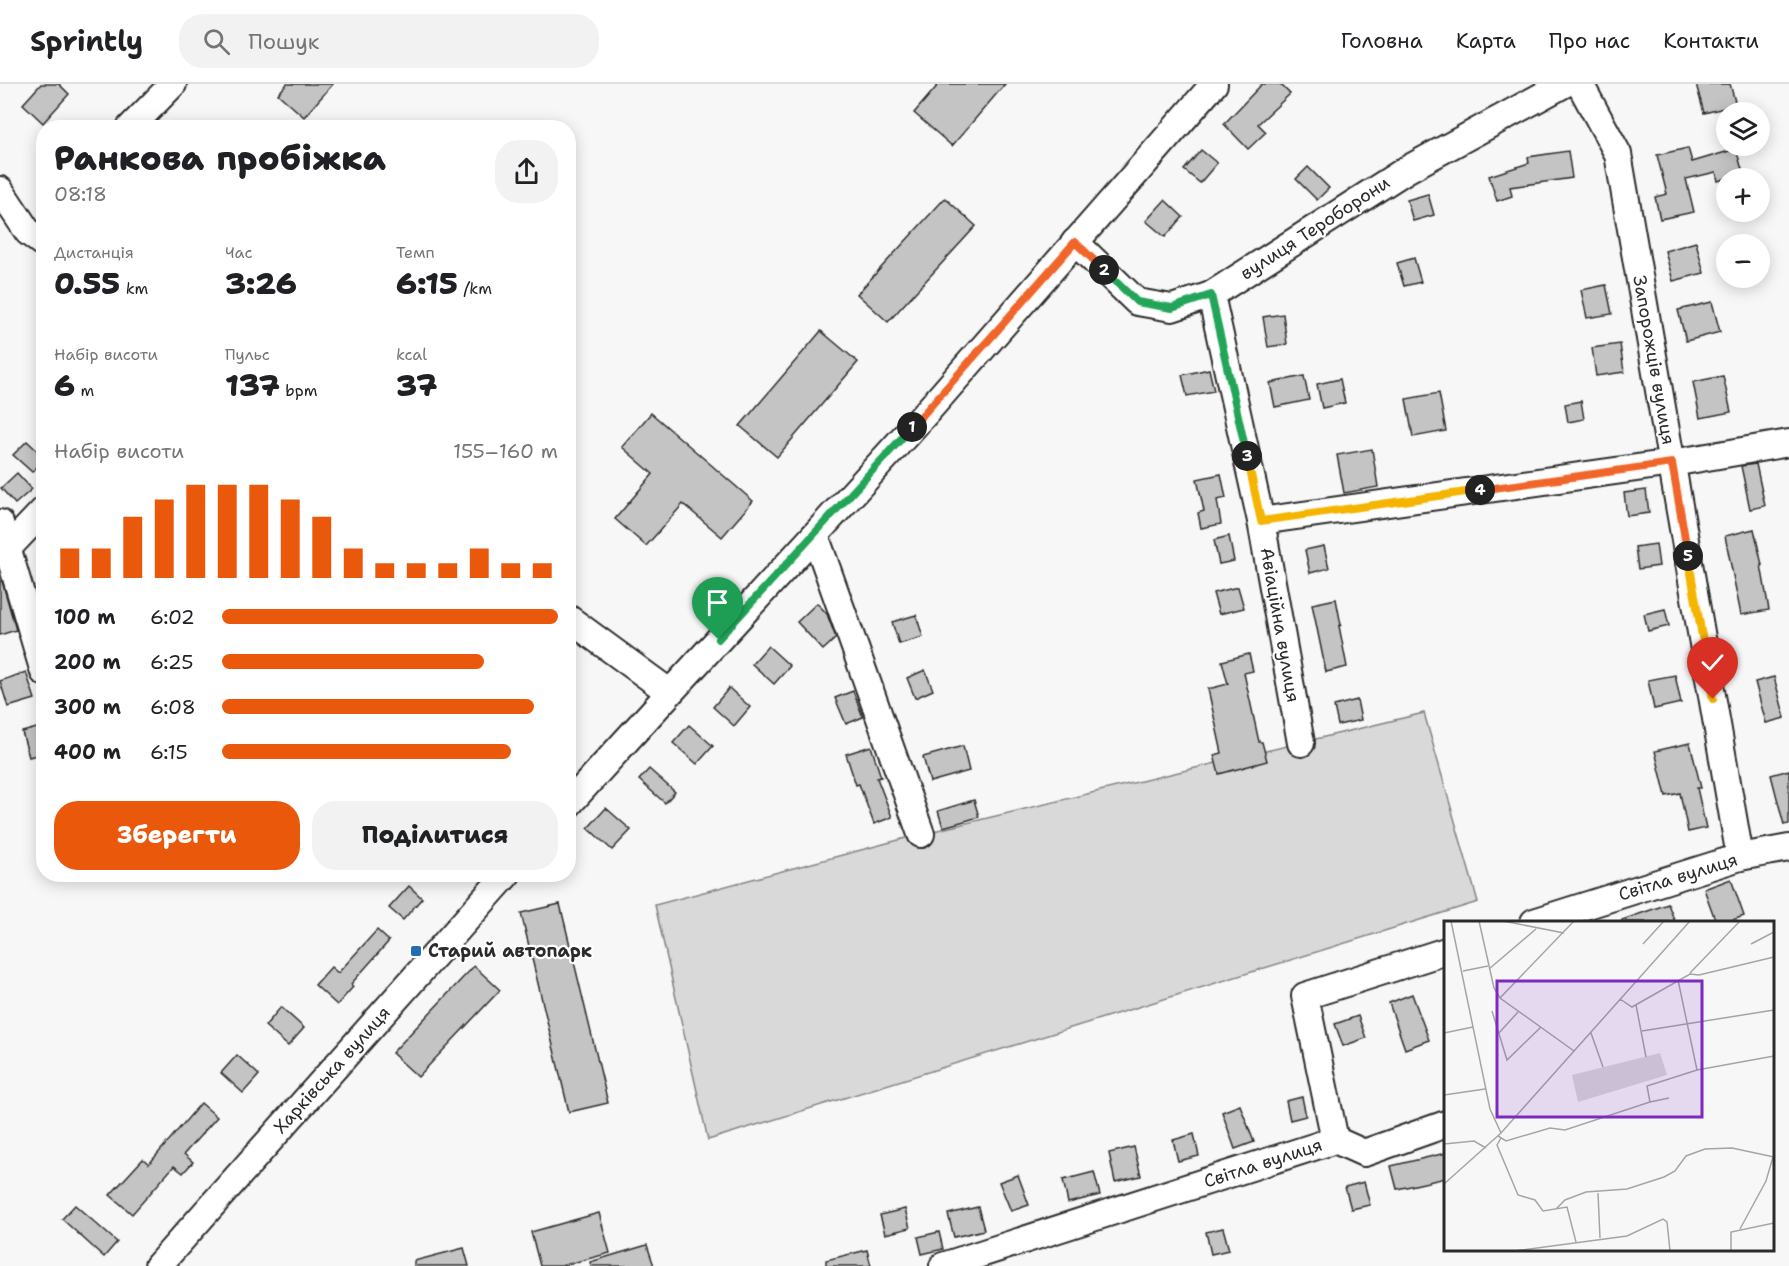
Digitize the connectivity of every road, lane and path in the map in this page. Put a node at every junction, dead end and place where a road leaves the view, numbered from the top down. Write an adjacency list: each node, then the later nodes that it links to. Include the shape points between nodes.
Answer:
1 (173, 84): 5 (street)
2 (1214, 84): 8 (street)
3 (1564, 84): 9 (street, вулиця Тероборони, via 1406,170)
4 (1580, 84): 11 (street, Запорожців вулиця, via 1618,154)
5 (138, 120)
6 (0, 189): 7 (street)
7 (36, 229)
8 (1075, 242): 9 (street, вулиця Тероборони, via 1137,302 1172,308); 15 (street)
9 (1211, 295): 13 (street, Авіаційна вулиця)
10 (1789, 443): 11 (street)
11 (1672, 463): 13 (street); 24 (street, Запорожців вулиця)
12 (36, 518): 16 (street)
13 (1261, 521): 20 (street, Авіаційна вулиця)
14 (0, 523): 16 (street)
15 (815, 535): 19 (street); 22 (street)
16 (7, 549): 18 (street)
17 (576, 624): 19 (street)
18 (36, 645)
19 (669, 692): 21 (street)
20 (1301, 743)
21 (576, 796)
22 (921, 834)
23 (1789, 848): 24 (street, Світла вулиця)
24 (1740, 857): 26 (street, Світла вулиця)
25 (500, 882): 30 (street, Харківська вулиця)
26 (1537, 921)
27 (1444, 952): 29 (street, Світла вулиця, via 1305,996)
28 (1444, 1125): 29 (street, via 1364,1153)
29 (1335, 1140): 31 (street, Світла вулиця)
30 (158, 1266)
31 (944, 1266)

